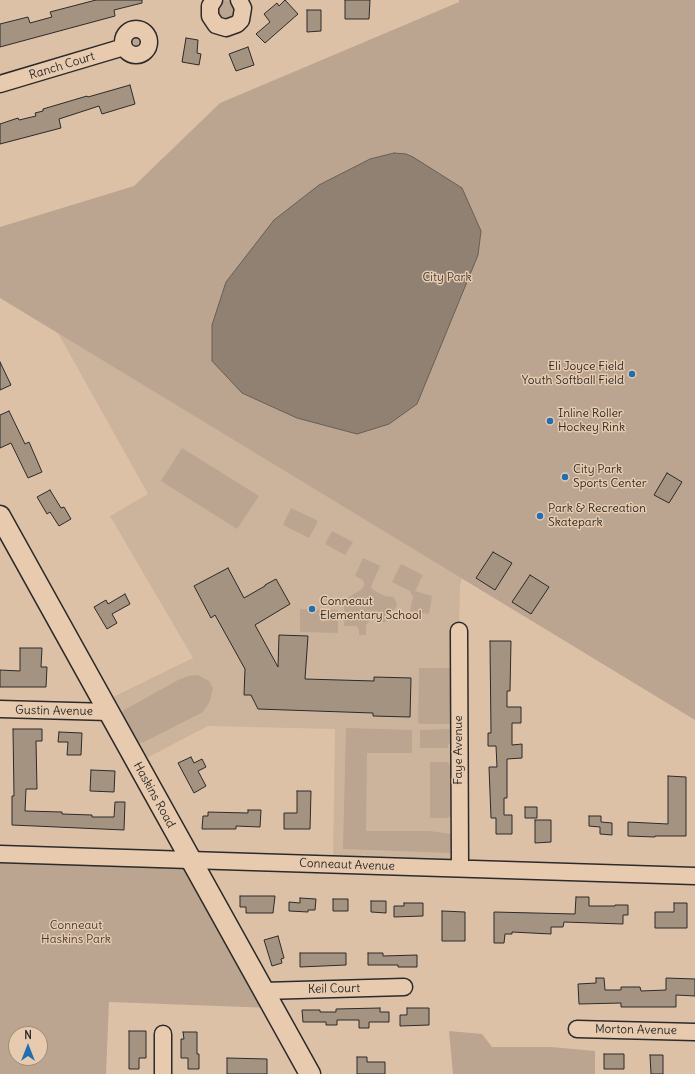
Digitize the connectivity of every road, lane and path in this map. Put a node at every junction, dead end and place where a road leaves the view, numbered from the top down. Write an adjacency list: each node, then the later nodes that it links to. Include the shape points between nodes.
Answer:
1 (214, 0): 2 (street, via 210,6 210,16 216,24 226,28 241,20 243,8)
2 (239, 0)
3 (124, 47): 4 (street, Ranch Court)
4 (0, 84)
5 (0, 516): 8 (main road, Haskins Road)
6 (459, 631): 11 (street, Faye Avenue)
7 (0, 709): 8 (street, Gustin Avenue)
8 (109, 712): 10 (main road, Haskins Road)
9 (0, 854): 10 (street, Conneaut Avenue)
10 (191, 860): 11 (street, Conneaut Avenue); 14 (main road, Haskins Road)
11 (460, 868): 12 (street, Conneaut Avenue)
12 (695, 876)
13 (404, 987): 14 (street, Keil Court)
14 (263, 991): 19 (main road, Haskins Road)
15 (577, 1029): 16 (street, Morton Avenue)
16 (695, 1032)
17 (163, 1034): 18 (street)
18 (163, 1074)
19 (310, 1074)

